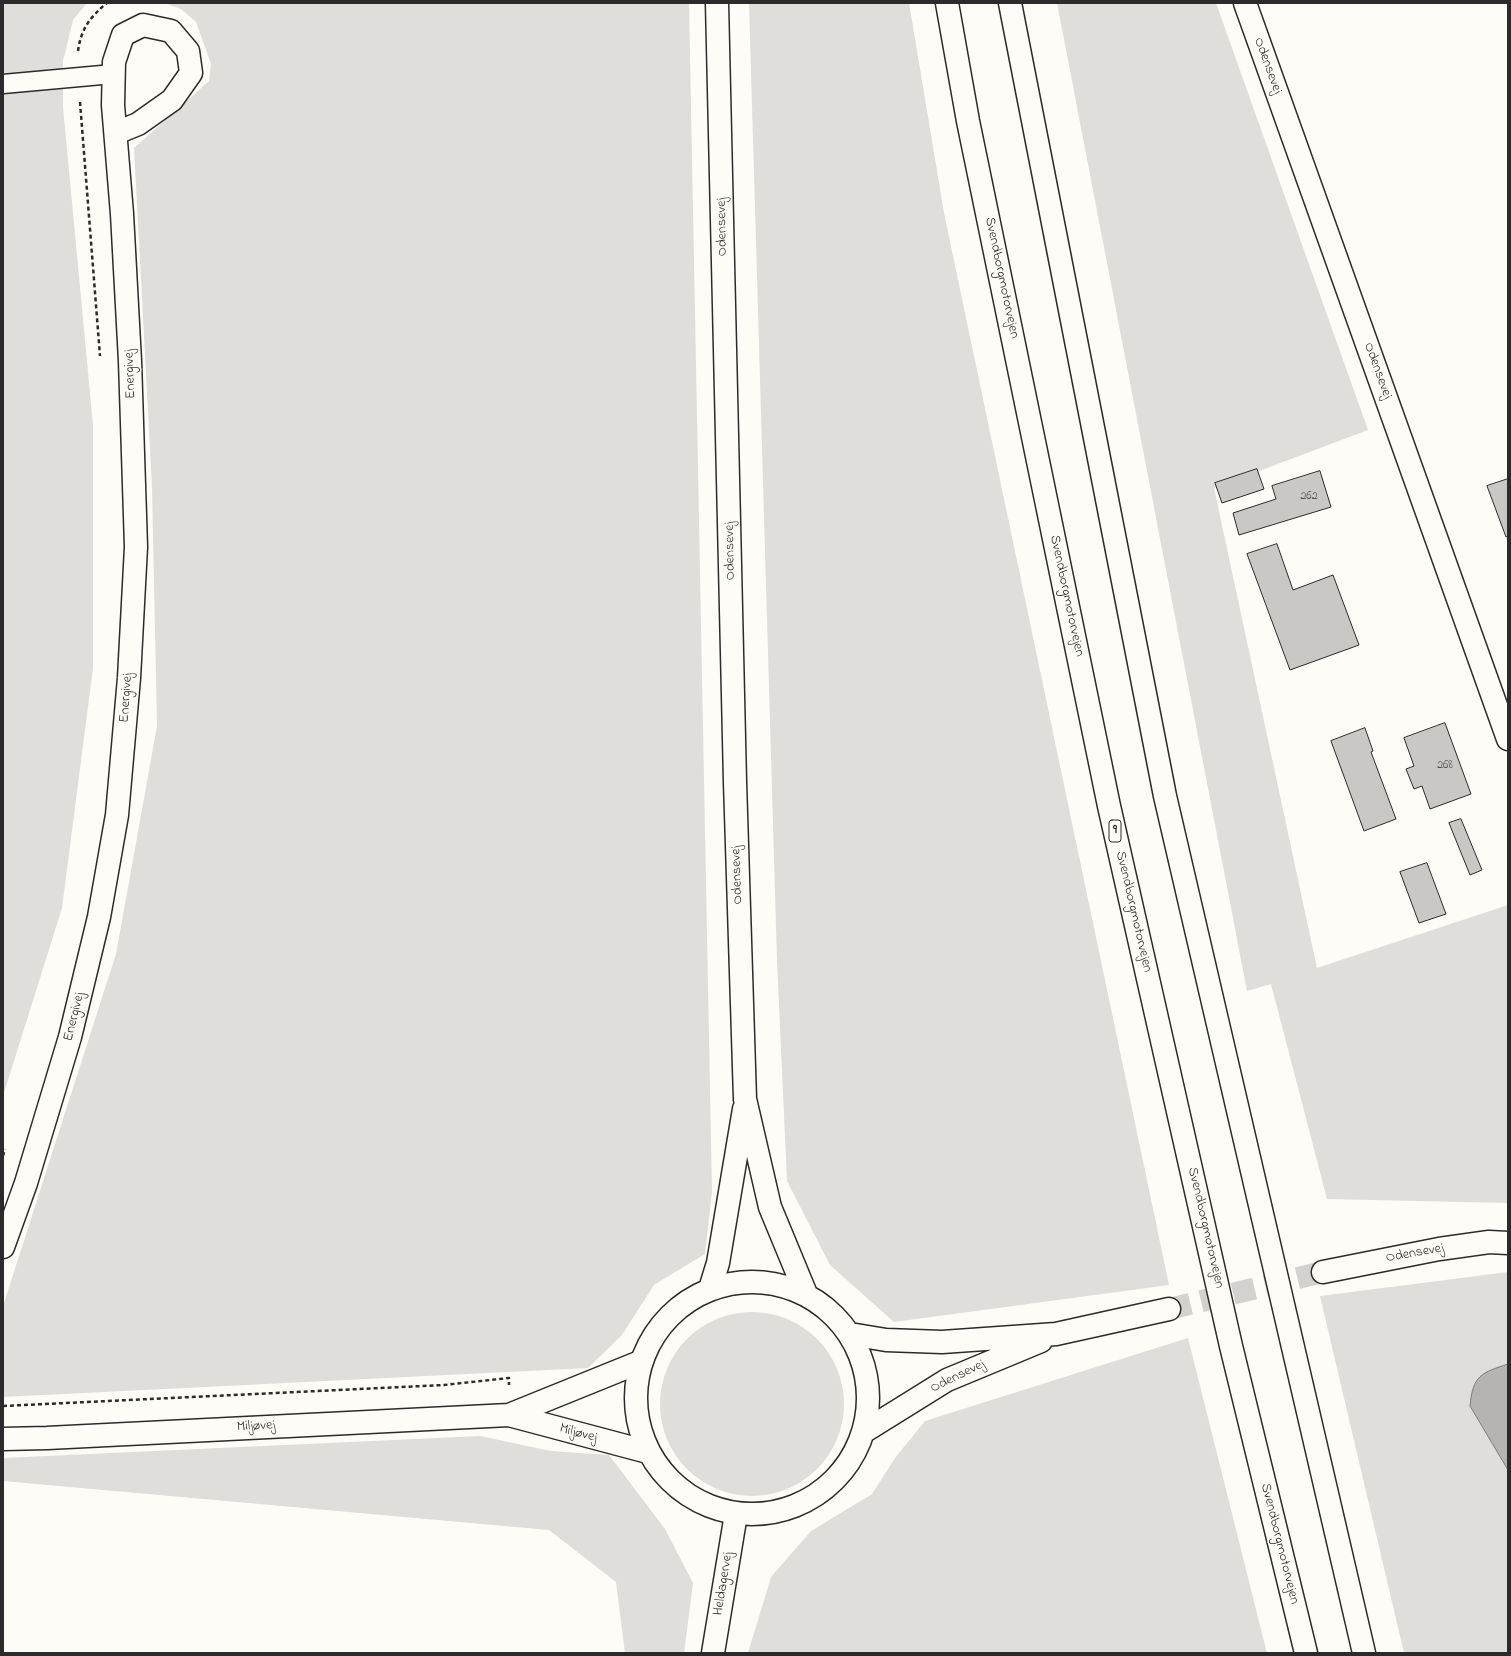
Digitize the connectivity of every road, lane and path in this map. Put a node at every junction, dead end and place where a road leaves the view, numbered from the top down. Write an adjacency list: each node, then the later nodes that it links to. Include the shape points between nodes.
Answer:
1 (107, 3): 7 (path, via 92,15 80,38 76,60)
2 (718, 3): 12 (main road, Odensevej, via 735,775)
3 (947, 3): 31 (main road, Svendborgmotorvejen / 9, via 968,120 1109,806 1231,1346)
4 (1010, 3): 32 (main road, via 1164,796)
5 (1245, 3): 11 (main road, Odensevej)
6 (113, 74): 7 (lane); 9 (main road, Energivej, via 112,105); 9 (main road, Energivej, via 114,62 123,35 143,25 171,31 188,51 191,73 172,100 138,124)
7 (78, 77): 8 (lane); 10 (path)
8 (3, 84)
9 (116, 133): 16 (main road, Energivej, via 130,361 136,547 129,678 117,815 98,917 70,1037)
10 (100, 361)
11 (1508, 739)
12 (745, 1098): 18 (main road, Odensevej, via 718,1263); 19 (main road, Odensevej, via 770,1207)
13 (5, 1149): 14 (path)
14 (3, 1156)
15 (1508, 1242): 17 (main road, Odensevej, via 1439,1249)
16 (3, 1248)
17 (1323, 1272)
18 (710, 1288): 19 (main road, via 742,1282 775,1283); 23 (main road, via 680,1306 656,1331)
19 (806, 1294): 21 (main road, via 838,1318)
20 (1169, 1309): 22 (main road, Odensevej)
21 (850, 1334): 22 (main road, Odensevej, via 886,1340 942,1342); 26 (main road, via 864,1364 869,1398)
22 (1056, 1334): 26 (main road, Odensevej, via 947,1380)
23 (640, 1362): 25 (main road, Miljøvej); 28 (main road, via 635,1408)
24 (3, 1406): 25 (path, via 444,1385 509,1378)
25 (509, 1415): 27 (main road, Miljøvej); 28 (main road, Miljøvej)
26 (865, 1431): 29 (main road, via 851,1461 829,1486 812,1497 801,1504 769,1514)
27 (3, 1438)
28 (648, 1452): 29 (main road, via 663,1475 684,1494 709,1507)
29 (736, 1514): 30 (main road, Heldagervej)
30 (713, 1653)
31 (1306, 1653)
32 (1364, 1653)

